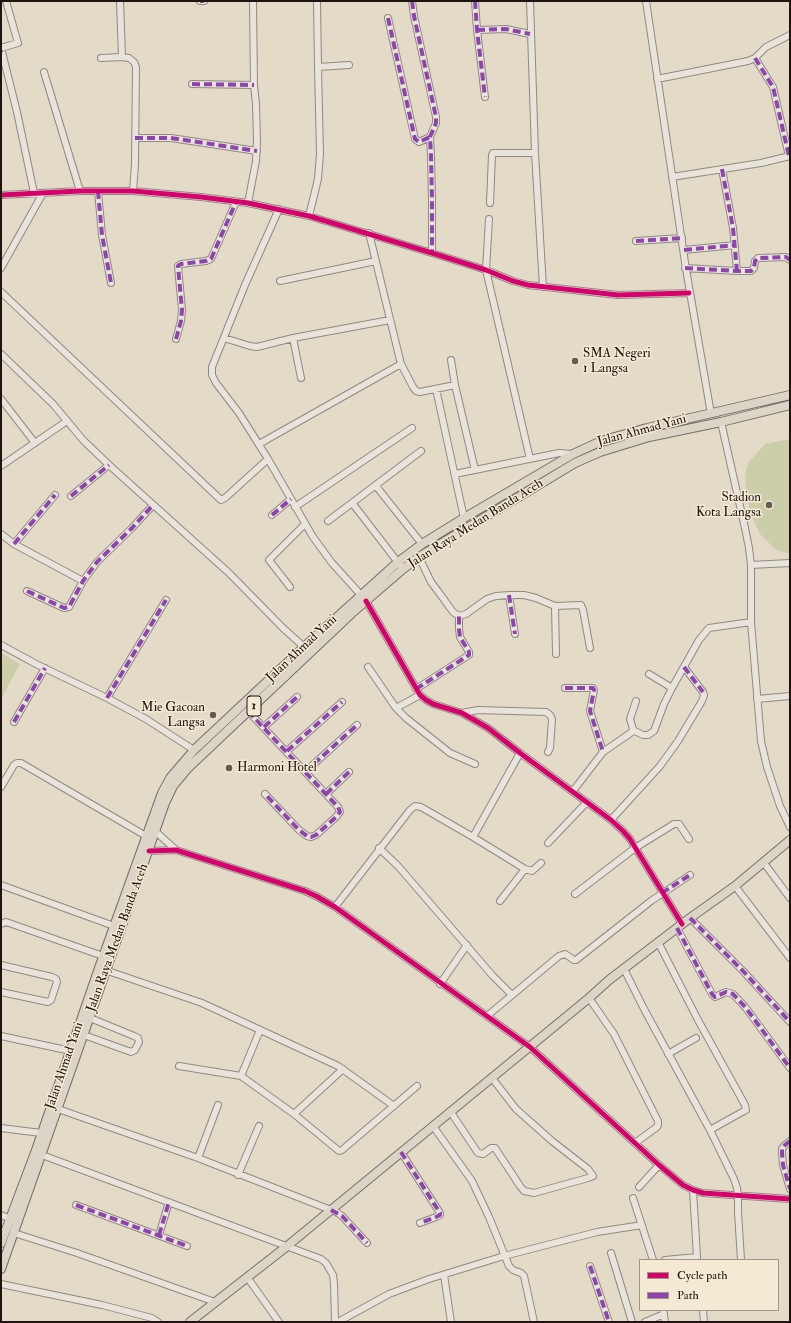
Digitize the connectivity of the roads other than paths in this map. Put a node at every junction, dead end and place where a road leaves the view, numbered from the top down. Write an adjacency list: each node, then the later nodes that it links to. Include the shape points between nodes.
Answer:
1 (6, 1): 15 (street, via 18,43)
2 (120, 1): 16 (street)
3 (200, 1): 4 (street)
4 (204, 1)
5 (253, 1): 24 (street)
6 (317, 1): 20 (street)
7 (412, 1): 27 (street, via 436,117)
8 (475, 1): 12 (street)
9 (530, 1): 13 (street)
10 (646, 1): 22 (street)
11 (388, 18): 27 (street, via 415,139 419,142)
12 (476, 30): 13 (street, via 506,29); 25 (street)
13 (530, 34): 29 (street)
14 (790, 35): 18 (street, via 764,48)
15 (1, 49): 36 (street)
16 (122, 57): 17 (street); 26 (street, via 132,60 136,67)
17 (101, 58)
18 (755, 58): 22 (street); 30 (street, via 773,87)
19 (349, 65): 20 (street)
20 (318, 67): 43 (street, via 320,154 318,179)
21 (44, 72): 33 (street)
22 (658, 79): 32 (street)
23 (192, 84): 24 (street)
24 (254, 85): 28 (street)
25 (485, 97)
26 (135, 138): 28 (street, via 171,138); 35 (street)
27 (430, 138): 50 (street)
28 (257, 151): 40 (street)
29 (535, 153): 41 (street, via 493,153); 59 (street)
30 (789, 156): 31 (street)
31 (722, 169): 32 (street); 48 (street)
32 (672, 177): 46 (street)
33 (80, 191): 34 (street); 37 (street)
34 (98, 191): 35 (street); 58 (street, via 102,235)
35 (133, 191): 39 (street)
36 (34, 193): 37 (street); 38 (street)
37 (43, 193): 53 (street)
38 (1, 195)
39 (236, 202): 40 (street); 65 (street, via 211,259 178,266 182,310)
40 (248, 203): 42 (street)
41 (490, 203)
42 (279, 209): 43 (street); 63 (street)
43 (310, 216): 45 (street)
44 (489, 219): 55 (street)
45 (368, 234): 50 (street); 52 (street)
46 (682, 238): 47 (street); 49 (street)
47 (636, 241)
48 (735, 245): 49 (street); 56 (street)
49 (684, 250): 54 (street)
50 (432, 252): 55 (street)
51 (790, 260): 56 (street, via 786,257 758,258 751,271)
52 (376, 261): 57 (street); 62 (street)
53 (1, 268)
54 (685, 268): 56 (street); 61 (street)
55 (486, 270): 59 (street, via 513,281); 84 (street)
56 (737, 271)
57 (280, 281)
58 (111, 283)
59 (543, 287): 61 (street, via 618,295)
60 (1, 292): 83 (street, via 220,499 226,498)
61 (689, 293): 75 (street)
62 (390, 320): 64 (street); 68 (street)
63 (224, 338): 64 (street, via 256,347); 80 (street, via 212,367 212,375)
64 (293, 338): 69 (street)
65 (176, 339)
66 (1, 354): 76 (street)
67 (452, 360): 70 (street)
68 (401, 364): 71 (street, via 416,391); 80 (street)
69 (301, 378)
70 (455, 385): 71 (street); 87 (street)
71 (436, 389): 88 (street)
72 (790, 395): 75 (main road, Jalan Ahmad Yani / 1)
73 (1, 399): 79 (street)
74 (790, 405): 77 (main road, Jalan Raya Medan Banda Aceh / 1)
75 (711, 414): 82 (main road, Jalan Ahmad Yani / 1, via 611,438)
76 (67, 421): 79 (street); 85 (street)
77 (721, 422): 103 (main road, Jalan Raya Medan Banda Aceh / 1, via 649,437 589,456); 106 (street, via 746,528)
78 (412, 428): 95 (street)
79 (35, 443): 86 (street)
80 (259, 444): 83 (street)
81 (422, 451): 89 (street)
82 (573, 454): 84 (street, via 559,453); 97 (main road, Jalan Ahmad Yani / 1)
83 (268, 459): 92 (street)
84 (530, 459): 87 (street)
85 (109, 465): 91 (street); 94 (street)
86 (1, 466)
87 (475, 470): 88 (street)
88 (455, 474): 97 (street)
89 (376, 486): 93 (street); 102 (street)
90 (55, 495): 101 (street)
91 (71, 496)
92 (291, 499): 95 (street); 96 (street)
93 (353, 504): 98 (street); 104 (street)
94 (153, 505): 108 (street, via 96,562); 119 (street, via 229,573)
95 (295, 507): 99 (street)
96 (272, 515)
97 (464, 518): 102 (main road, Jalan Ahmad Yani / 1)
98 (328, 521)
99 (305, 524): 109 (street, via 269,560); 112 (street, via 325,554)
100 (1, 534): 101 (street)
101 (14, 544): 108 (street)
102 (422, 544): 104 (main road, Jalan Ahmad Yani / 1)
103 (419, 557): 107 (main road, Jalan Raya Medan Banda Aceh / 1); 115 (street, via 431,582 453,612)
104 (398, 562): 107 (street); 112 (main road, Jalan Ahmad Yani / 1)
105 (790, 563): 106 (street)
106 (751, 565): 116 (street)
107 (403, 569): 112 (main road, Jalan Raya Medan Banda Aceh / 1)
108 (83, 581): 110 (street, via 66,608)
109 (290, 587)
110 (27, 591)
111 (509, 595): 114 (street, via 524,595); 115 (street, via 487,599); 117 (street)
112 (363, 598): 119 (main road, Jalan Ahmad Yani / 1); 125 (main road, Jalan Raya Medan Banda Aceh / 1); 129 (street)
113 (166, 600): 133 (street)
114 (555, 606): 120 (street, via 581,605); 121 (street)
115 (460, 616): 129 (street, via 460,636 469,655)
116 (751, 622): 123 (street, via 709,628 698,640); 134 (street)
117 (515, 634)
118 (1, 645): 124 (street)
119 (304, 647): 125 (main road, Jalan Ahmad Yani / 1)
120 (590, 648)
121 (556, 654)
122 (368, 667): 137 (street)
123 (684, 667): 128 (street); 157 (street, via 704,692 702,701 678,742 660,766)
124 (45, 668): 133 (street); 140 (street)
125 (282, 673): 138 (main road, Jalan Raya Medan Banda Aceh / 1); 144 (main road, Jalan Ahmad Yani / 1)
126 (648, 674): 128 (street)
127 (565, 688): 147 (street, via 593,688 590,711)
128 (672, 688): 143 (street, via 654,731 643,735)
129 (416, 689): 130 (street)
130 (420, 695): 137 (street); 139 (street, via 432,704)
131 (790, 696): 134 (street)
132 (297, 697): 142 (street)
133 (107, 698): 144 (street)
134 (757, 699): 158 (street, via 761,741 767,767)
135 (636, 701): 143 (street, via 630,719)
136 (342, 702): 145 (street)
137 (396, 708): 149 (street, via 450,753)
138 (248, 711): 142 (street); 159 (main road, Jalan Raya Medan Banda Aceh / 1, via 180,777 169,795)
139 (462, 713): 146 (street, via 478,710 546,712 552,719); 148 (street, via 488,728)
140 (14, 722)
141 (357, 725): 150 (street)
142 (264, 727): 145 (street)
143 (633, 730): 147 (street)
144 (194, 750): 160 (main road, Jalan Ahmad Yani / 1, via 166,785)
145 (287, 751): 150 (street)
146 (548, 752)
147 (603, 752): 153 (street)
148 (520, 753): 153 (street); 161 (street)
149 (475, 764)
150 (305, 772): 155 (street)
151 (349, 772): 155 (street)
152 (1, 787): 160 (street, via 14,765 21,763)
153 (573, 792): 156 (street)
154 (265, 794): 155 (street, via 304,835 311,837 340,812)
155 (326, 794)
156 (587, 802): 157 (street); 164 (street)
157 (611, 820): 166 (street)
158 (790, 827)
159 (155, 831): 167 (street); 168 (main road, Jalan Raya Medan Banda Aceh / 1)
160 (146, 836): 182 (main road, Jalan Ahmad Yani / 1)
161 (473, 837): 165 (street, via 415,806); 171 (street)
162 (689, 839): 166 (street, via 681,826 676,824)
163 (790, 840): 170 (main road)
164 (548, 843)
165 (380, 848): 179 (street); 185 (street)
166 (635, 848): 175 (street); 176 (street)
167 (176, 850): 168 (street); 179 (street, via 305,891)
168 (149, 851): 190 (main road, Jalan Raya Medan Banda Aceh / 1)
169 (541, 863): 171 (street, via 532,871)
170 (764, 863): 174 (main road); 177 (street)
171 (525, 869): 178 (street)
172 (690, 875): 175 (street)
173 (1, 885): 182 (street)
174 (735, 886): 180 (main road); 187 (street)
175 (662, 893): 183 (street); 193 (street, via 576,960 563,954)
176 (575, 894)
177 (790, 898)
178 (500, 901)
179 (335, 908): 191 (street)
180 (690, 918): 183 (main road); 197 (street)
181 (1, 924): 186 (street, via 6,922)
182 (114, 926): 186 (main road, Jalan Ahmad Yani / 1)
183 (679, 926): 184 (main road); 207 (street, via 712,994 716,997 726,992 733,994)
184 (658, 942): 189 (main road); 219 (street, via 745,1105 744,1112)
185 (467, 945): 191 (street); 193 (street)
186 (103, 956): 190 (main road, Jalan Ahmad Yani / 1)
187 (790, 958)
188 (1, 965): 192 (street, via 57,980 51,1000 48,1002)
189 (624, 969): 194 (main road); 204 (street)
190 (102, 970): 196 (main road, Jalan Raya Medan Banda Aceh / 1); 198 (street, via 202,1003); 203 (main road, Jalan Ahmad Yani / 1)
191 (440, 984): 195 (street)
192 (1, 992)
193 (512, 995): 195 (street)
194 (589, 998): 202 (main road); 222 (street, via 614,1034 658,1121 657,1127)
195 (487, 1016): 202 (street)
196 (90, 1018): 199 (main road, Jalan Raya Medan Banda Aceh / 1); 199 (street, via 136,1037 139,1042 136,1050 131,1052)
197 (790, 1022)
198 (260, 1030): 206 (street); 208 (street)
199 (84, 1035): 213 (main road, Jalan Raya Medan Banda Aceh / 1)
200 (1, 1036): 203 (street)
201 (696, 1038): 204 (street)
202 (530, 1046): 209 (main road); 222 (street)
203 (70, 1051): 220 (main road, Jalan Ahmad Yani / 1)
204 (668, 1054): 219 (street)
205 (179, 1066): 208 (street)
206 (343, 1068): 212 (street); 215 (street)
207 (790, 1068)
208 (241, 1076): 215 (street)
209 (492, 1078): 214 (main road); 214 (street, via 516,1109 593,1176 534,1193 524,1191 495,1148 482,1154 478,1153)
210 (417, 1086): 212 (street)
211 (218, 1105): 225 (street)
212 (394, 1106): 215 (street, via 339,1151)
213 (58, 1109): 224 (main road, Jalan Raya Medan Banda Aceh / 1); 225 (street)
214 (450, 1111): 217 (main road)
215 (294, 1114)
216 (259, 1126): 227 (street)
217 (432, 1126): 223 (main road); 248 (street, via 472,1181)
218 (1, 1128): 220 (street)
219 (710, 1130): 231 (street, via 734,1179)
220 (41, 1133): 238 (main road, Jalan Ahmad Yani / 1)
221 (790, 1141): 229 (street, via 782,1149 783,1165)
222 (635, 1143): 226 (street)
223 (401, 1152): 236 (main road); 239 (street, via 440,1213 436,1217)
224 (42, 1154): 234 (street); 241 (main road, Jalan Raya Medan Banda Aceh / 1)
225 (198, 1158): 227 (street)
226 (659, 1165): 228 (street); 230 (street)
227 (238, 1175): 236 (street)
228 (639, 1187)
229 (790, 1189)
230 (693, 1190): 231 (street); 249 (street)
231 (738, 1196): 233 (street); 252 (street)
232 (633, 1198): 240 (street)
233 (790, 1199)
234 (169, 1202): 242 (street); 246 (street)
235 (76, 1205): 242 (street)
236 (331, 1210): 244 (street, via 342,1216); 246 (main road)
237 (1, 1215): 238 (street)
238 (11, 1219): 243 (main road, Jalan Ahmad Yani / 1)
239 (420, 1222)
240 (642, 1225): 248 (street, via 597,1232); 250 (street)
241 (14, 1233): 254 (main road, Jalan Raya Medan Banda Aceh / 1); 258 (street)
242 (159, 1235): 245 (street)
243 (1, 1243)
244 (368, 1243)
245 (187, 1246)
246 (286, 1247): 256 (main road); 264 (street, via 321,1259 330,1269 334,1284)
247 (611, 1253): 268 (street)
248 (504, 1256): 255 (street); 266 (street, via 510,1268 524,1276)
249 (697, 1258): 251 (street)
250 (653, 1259)
251 (681, 1259)
252 (741, 1259)
253 (590, 1266): 267 (street)
254 (1, 1270)
255 (444, 1275): 264 (street, via 403,1288); 265 (street)
256 (247, 1277): 258 (main road); 263 (street)
257 (1, 1284): 261 (street, via 84,1300 152,1318)
258 (215, 1302): 262 (main road)
259 (703, 1311): 271 (street)
260 (664, 1312): 269 (street); 270 (street)
261 (158, 1322)
262 (190, 1322)
263 (279, 1322)
264 (336, 1322)
265 (451, 1322)
266 (534, 1322)
267 (609, 1322)
268 (632, 1322)
269 (645, 1322)
270 (665, 1322)
271 (704, 1322)

